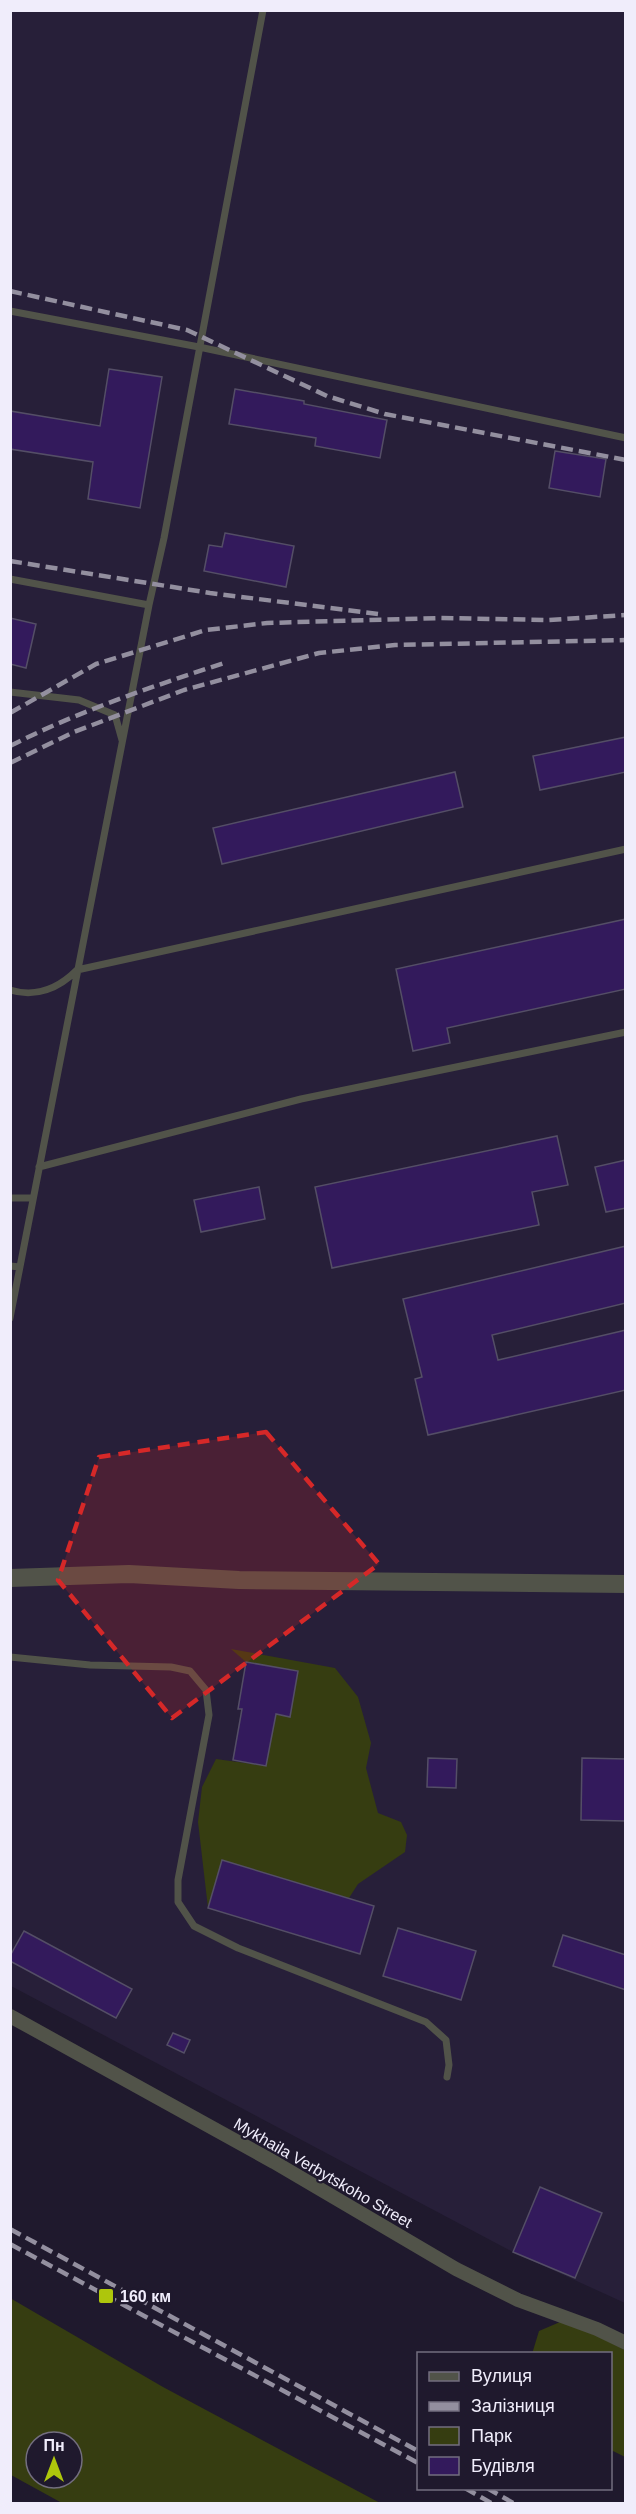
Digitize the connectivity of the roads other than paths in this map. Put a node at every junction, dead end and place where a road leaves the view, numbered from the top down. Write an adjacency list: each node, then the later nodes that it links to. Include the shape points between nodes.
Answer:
1 (263, 10): 3 (lane)
2 (10, 310): 3 (lane)
3 (199, 347): 4 (lane); 6 (lane)
4 (626, 438)
5 (10, 579): 6 (lane)
6 (149, 605): 8 (lane)
7 (10, 692): 8 (lane, via 79,700 115,715)
8 (122, 742): 10 (lane)
9 (626, 849): 10 (lane)
10 (77, 970): 11 (lane, via 61,986 24,995); 13 (lane)
11 (10, 990)
12 (626, 1032): 13 (lane, via 301,1099)
13 (39, 1167): 15 (lane)
14 (10, 1198): 15 (lane)
15 (33, 1198): 17 (lane)
16 (10, 1266): 17 (lane)
17 (20, 1267): 18 (lane)
18 (10, 1318)
19 (10, 1578): 20 (street, via 129,1574 239,1580)
20 (626, 1584)
21 (10, 1657): 23 (lane, via 190,1671 206,1690 209,1715 178,1880 178,1902 194,1926 238,1948 426,2022 446,2040)
22 (10, 2016): 24 (street, Mykhaila Verbytskoho Street, via 274,2162 456,2269 518,2300)
23 (447, 2077)
24 (626, 2343)

